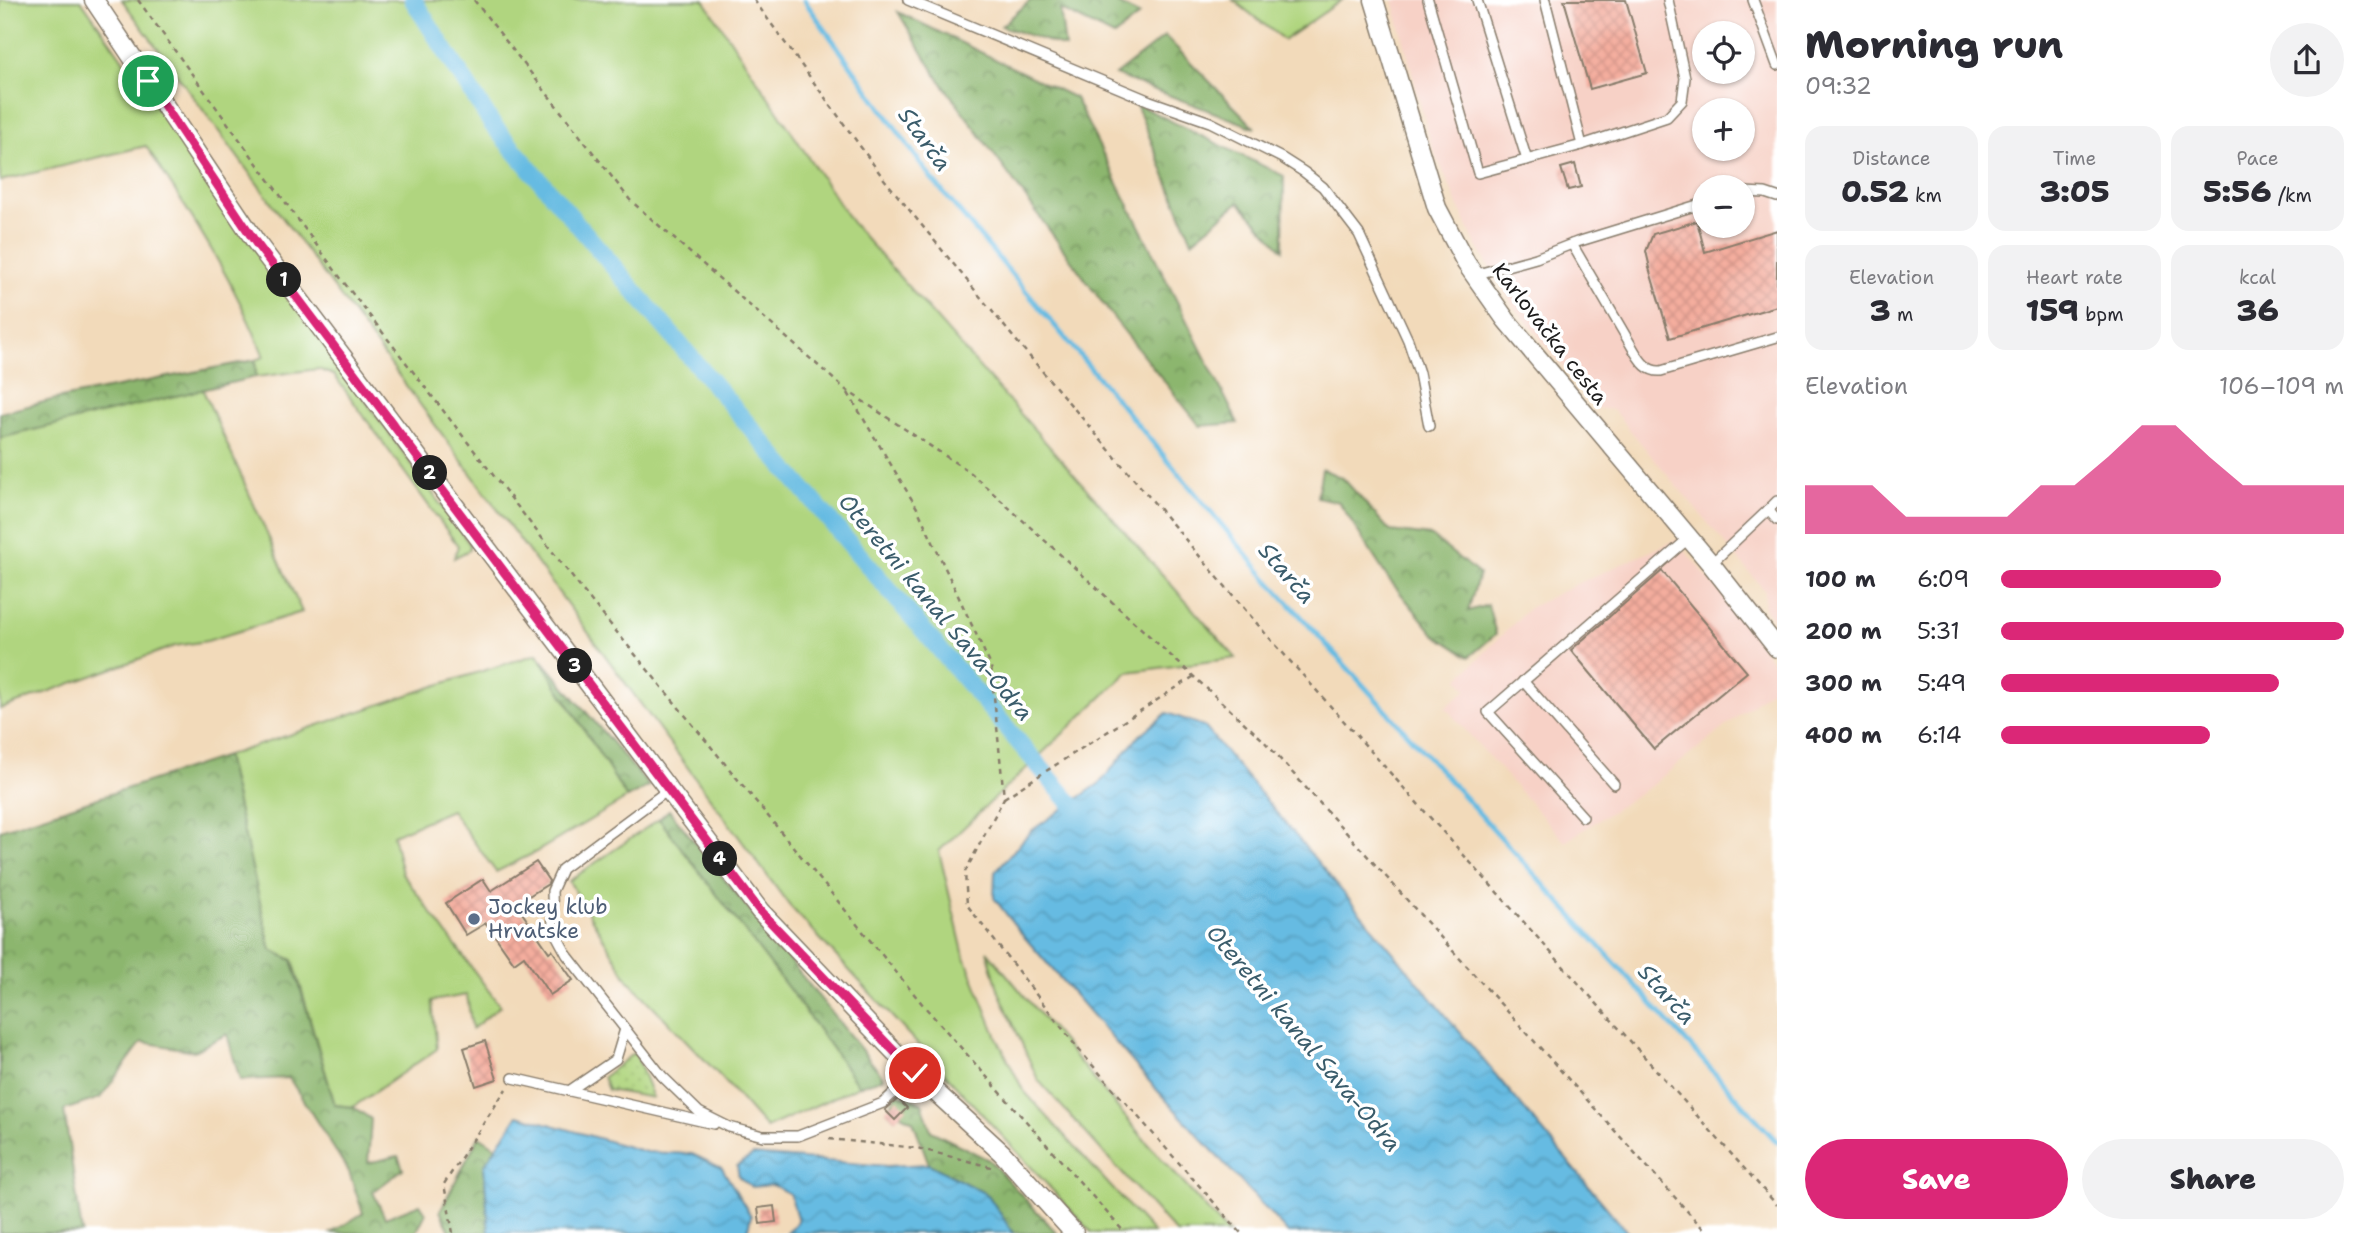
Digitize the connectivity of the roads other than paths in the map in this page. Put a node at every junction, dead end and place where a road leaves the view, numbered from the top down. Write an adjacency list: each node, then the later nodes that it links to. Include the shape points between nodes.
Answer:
1 (94, 0): 27 (street, via 256,243)
2 (908, 0): 18 (lane, via 1210,122 1282,158 1323,187 1359,234 1408,340)
3 (1374, 0): 16 (street, Karlovačka cesta, via 1437,208)
4 (1428, 0): 11 (lane, via 1478,173)
5 (1477, 0): 11 (lane)
6 (1545, 0): 10 (lane)
7 (1668, 0): 10 (lane, via 1685,78 1682,100 1667,117)
8 (1753, 0): 9 (lane)
9 (1777, 65)
10 (1583, 145): 11 (lane)
11 (1527, 160)
12 (1755, 193): 13 (lane)
13 (1777, 197)
14 (1692, 207): 15 (lane)
15 (1572, 244): 16 (lane); 17 (lane, via 1635,352 1654,371)
16 (1474, 275): 22 (street, Karlovačka cesta, via 1506,320)
17 (1777, 337)
18 (1429, 426)
19 (1777, 501): 20 (lane)
20 (1768, 510): 21 (lane); 23 (lane)
21 (1777, 520)
22 (1689, 538): 23 (street, Karlovačka cesta); 25 (lane)
23 (1711, 564): 24 (street, Karlovačka cesta)
24 (1777, 648)
25 (1523, 681): 26 (lane); 28 (lane, via 1488,712)
26 (1614, 784)
27 (668, 790): 29 (lane, via 562,869 552,891 553,929 567,955); 30 (street, via 760,911)
28 (1583, 817)
29 (625, 1029): 32 (lane, via 616,1059); 33 (lane, via 662,1076 699,1112)
30 (915, 1073): 33 (lane, via 883,1103 798,1136 763,1136); 34 (street, via 1002,1153)
31 (513, 1078): 32 (lane)
32 (569, 1091): 33 (lane)
33 (729, 1127)
34 (1074, 1233)

